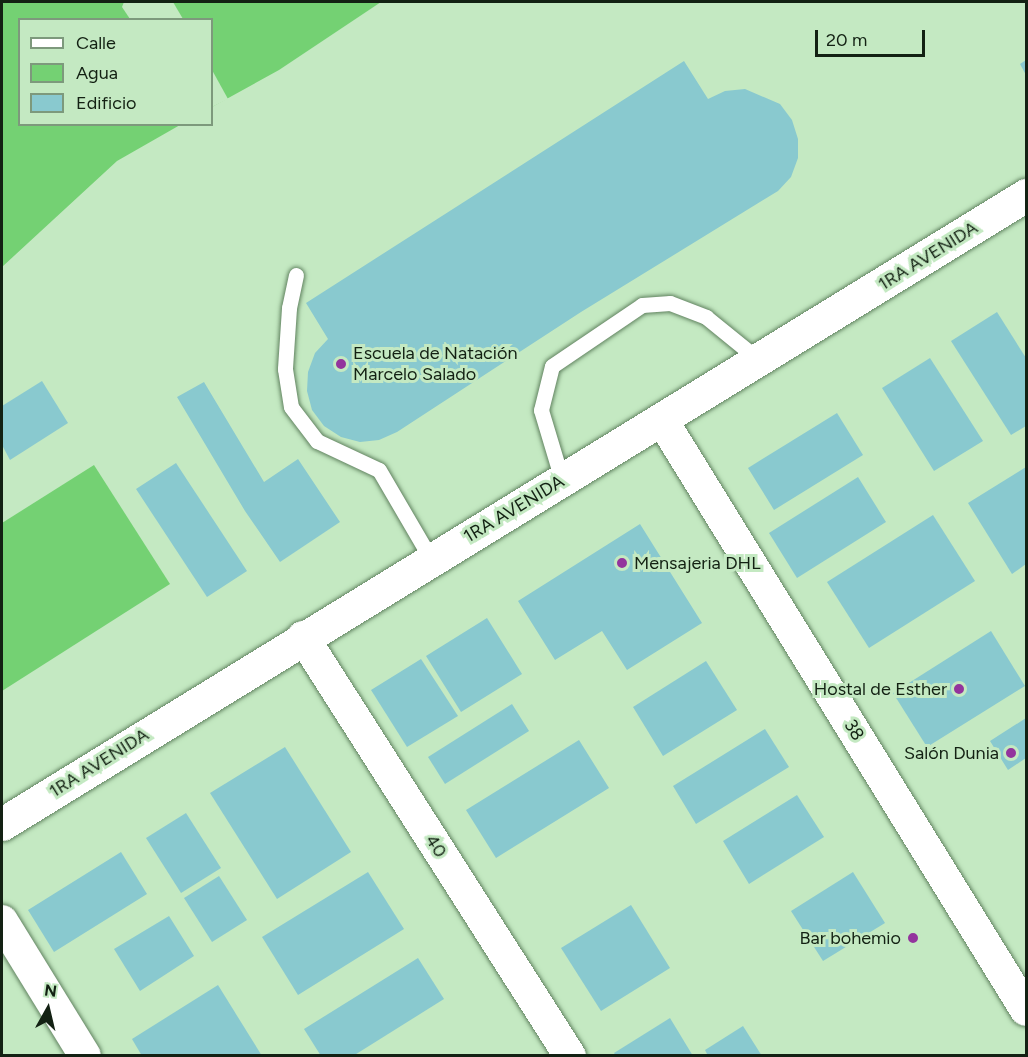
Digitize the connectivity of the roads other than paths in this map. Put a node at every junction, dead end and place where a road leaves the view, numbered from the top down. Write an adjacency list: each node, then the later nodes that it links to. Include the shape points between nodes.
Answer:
1 (1026, 196): 3 (street, 1RA AVENIDA)
2 (296, 275): 6 (lane, via 289,308 285,369 291,407 317,441 379,470)
3 (759, 360): 4 (street, 1RA AVENIDA); 5 (lane, via 706,317 670,303 642,305 552,366 541,410)
4 (662, 420): 5 (street, 1RA AVENIDA); 10 (street, 38)
5 (562, 480): 6 (street, 1RA AVENIDA)
6 (432, 559): 7 (street, 1RA AVENIDA)
7 (303, 637): 8 (street, 1RA AVENIDA); 12 (street, 40)
8 (2, 824)
9 (2, 921): 11 (street)
10 (1026, 1010)
11 (85, 1056)
12 (570, 1056)

